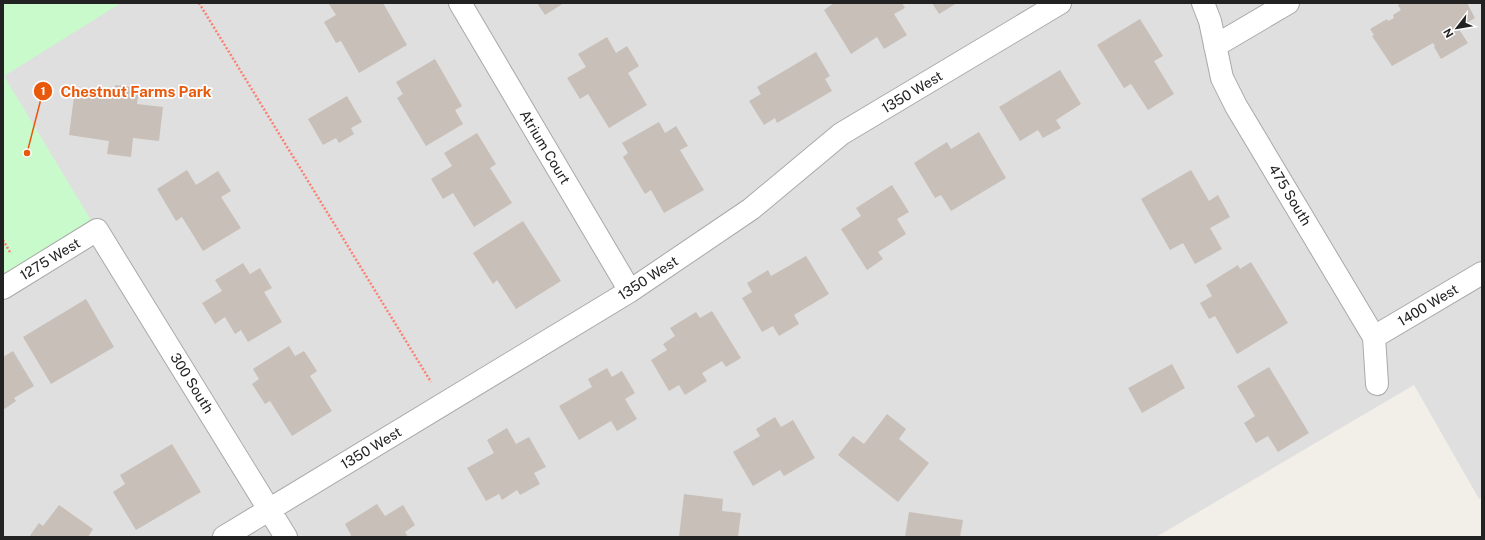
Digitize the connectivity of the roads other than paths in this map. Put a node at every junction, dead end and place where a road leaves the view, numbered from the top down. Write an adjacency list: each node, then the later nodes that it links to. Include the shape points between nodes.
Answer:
1 (460, 3): 9 (street, Atrium Court)
2 (1060, 3): 9 (street, 1350 West, via 841,134 751,209)
3 (1203, 3): 5 (street, 475 South)
4 (1288, 3): 5 (street)
5 (1215, 46): 10 (street, 475 South, via 1222,78 1236,106)
6 (97, 230): 8 (street, 1275 West); 12 (street, 300 South)
7 (1482, 273): 10 (street, 1400 West)
8 (3, 288)
9 (630, 291): 12 (street, 1350 West)
10 (1374, 337): 11 (street, 475 South)
11 (1377, 384)
12 (270, 510): 13 (street, 1350 West); 14 (street, 300 South)
13 (224, 537)
14 (286, 537)

